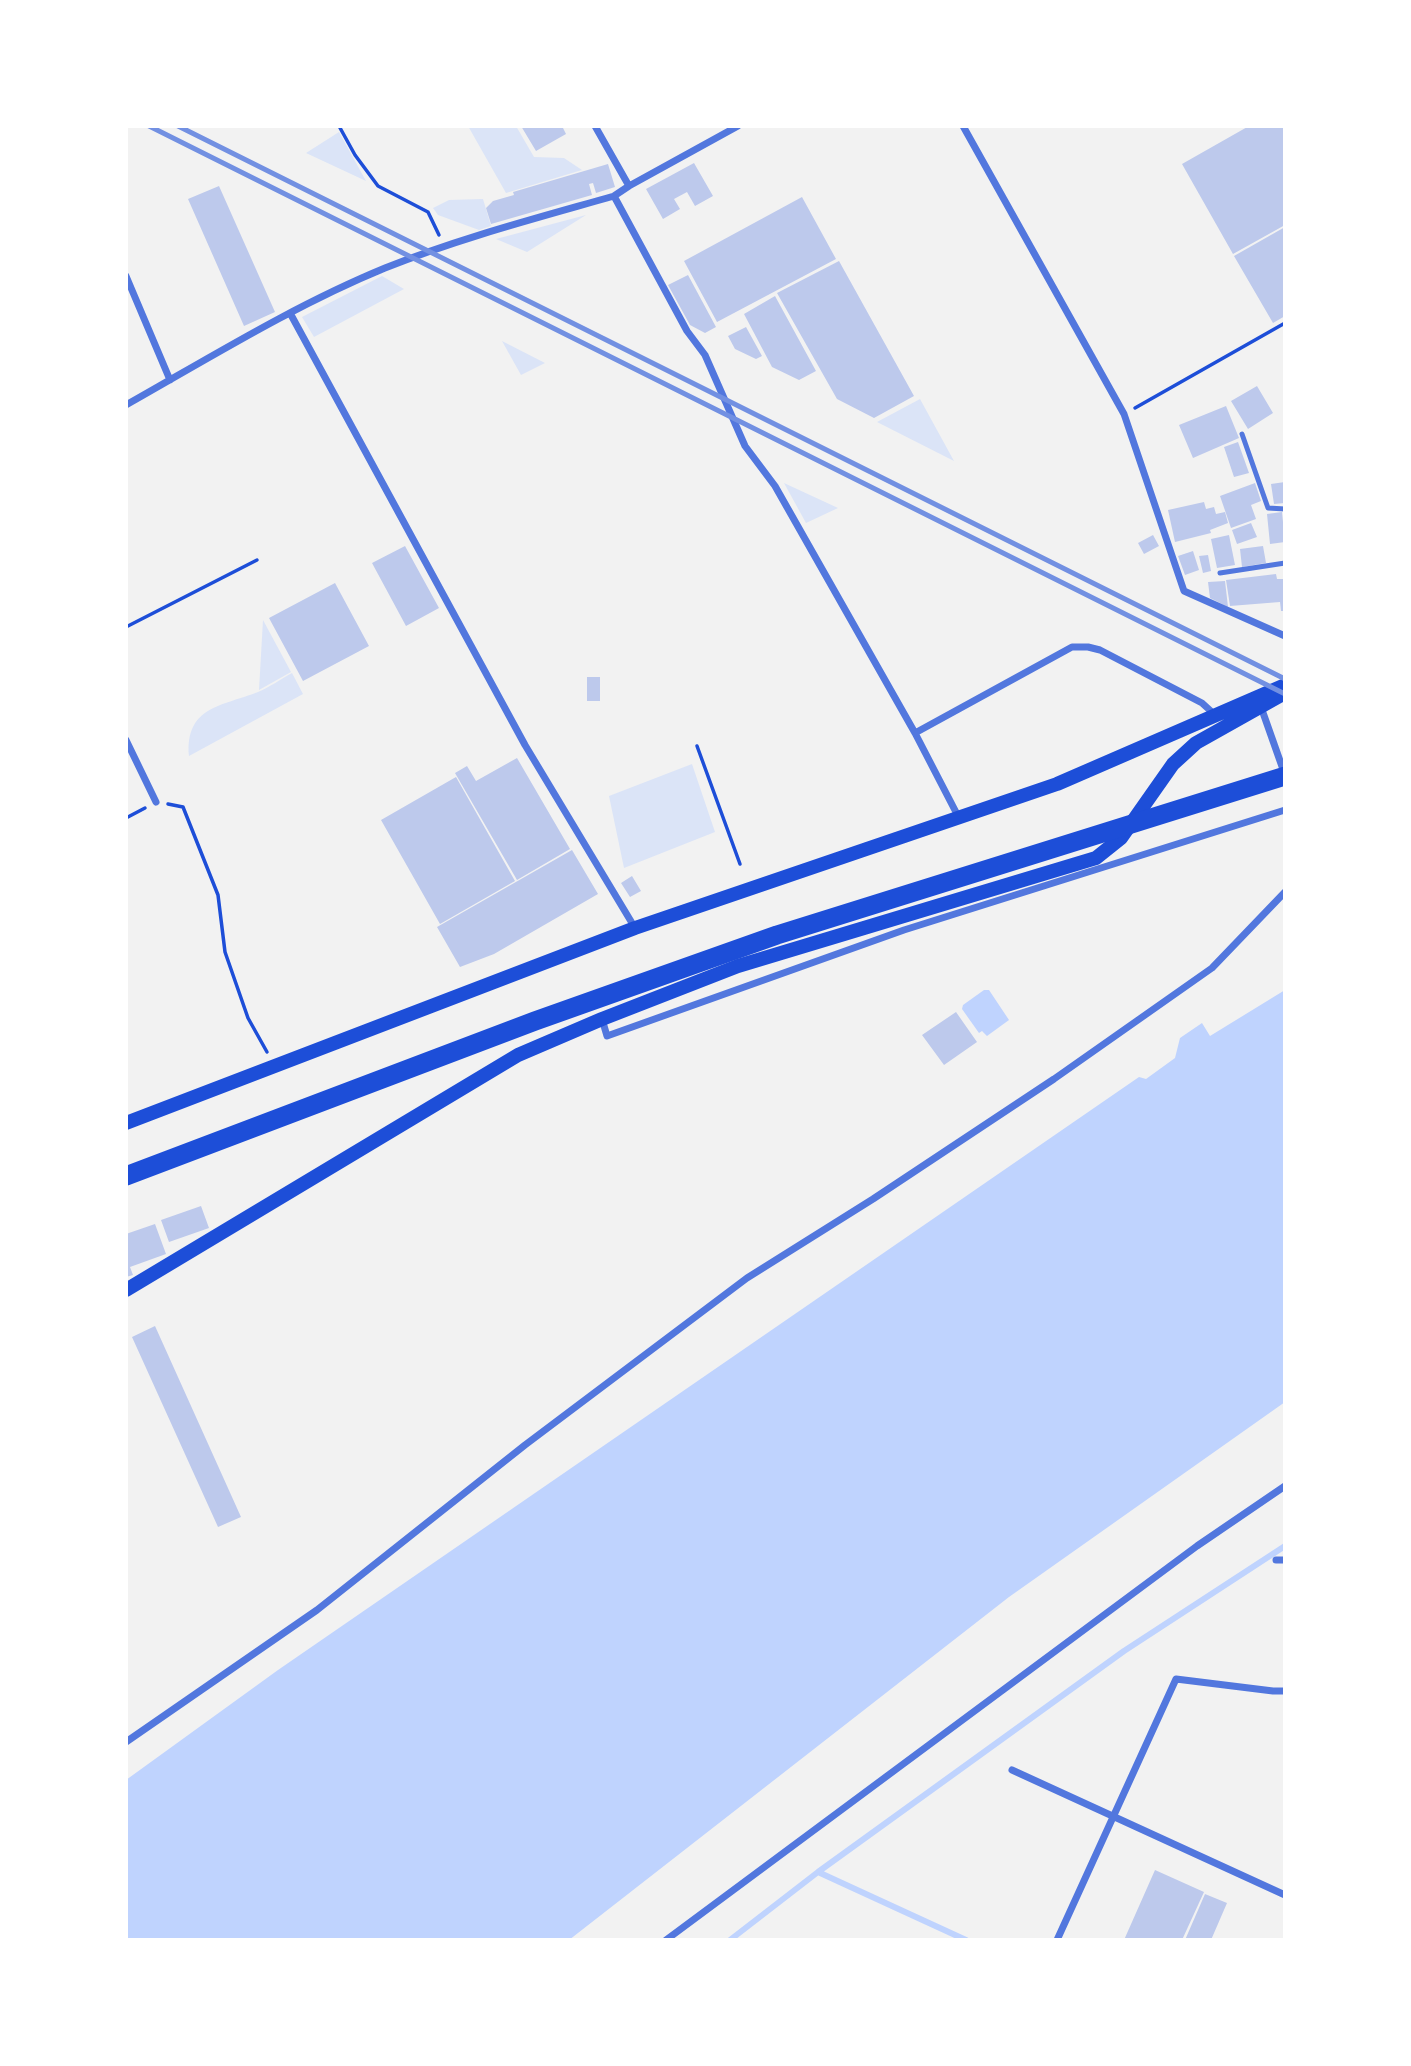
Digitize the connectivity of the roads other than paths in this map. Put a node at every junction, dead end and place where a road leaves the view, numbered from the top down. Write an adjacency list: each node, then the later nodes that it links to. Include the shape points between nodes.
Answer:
1 (596, 126): 4 (street)
2 (738, 126): 4 (street)
3 (963, 126): 14 (street, via 1124,414 1184,591)
4 (629, 186): 5 (street)
5 (614, 196): 7 (street, via 463,239); 19 (street, via 687,331 705,355 745,446 775,486)
6 (126, 276): 8 (street)
7 (290, 313): 8 (street); 26 (street, via 525,745)
8 (170, 380): 9 (street)
9 (126, 405)
10 (1242, 434): 11 (lane, via 1268,508)
11 (1285, 509)
12 (1285, 563): 13 (lane)
13 (1220, 573)
14 (1285, 636)
15 (1285, 685): 18 (main road)
16 (1285, 693): 17 (main road)
17 (1261, 707): 21 (street); 27 (main road, via 1196,743 1174,764 1121,838 1096,858 738,966)
18 (1213, 714): 19 (street, via 1202,703 1100,649 1072,647); 24 (main road, via 1057,784)
19 (915, 733): 24 (street)
20 (126, 740): 22 (street)
21 (1285, 776): 29 (highway, via 790,931 535,1021)
22 (156, 802)
23 (1285, 810): 27 (street, via 904,930 607,1036)
24 (958, 818): 26 (main road)
25 (1285, 892): 33 (street, via 1212,968 1054,1079 747,1279 525,1445 317,1610)
26 (635, 929): 28 (main road)
27 (602, 1019): 30 (main road, via 517,1055)
28 (126, 1123)
29 (126, 1177)
30 (126, 1290)
31 (1285, 1486): 37 (street, via 1197,1546)
32 (1285, 1691): 35 (street, via 1177,1679)
33 (126, 1742)
34 (1012, 1770): 35 (street)
35 (1112, 1817): 36 (street); 38 (street)
36 (1285, 1895)
37 (666, 1940)
38 (1057, 1940)

